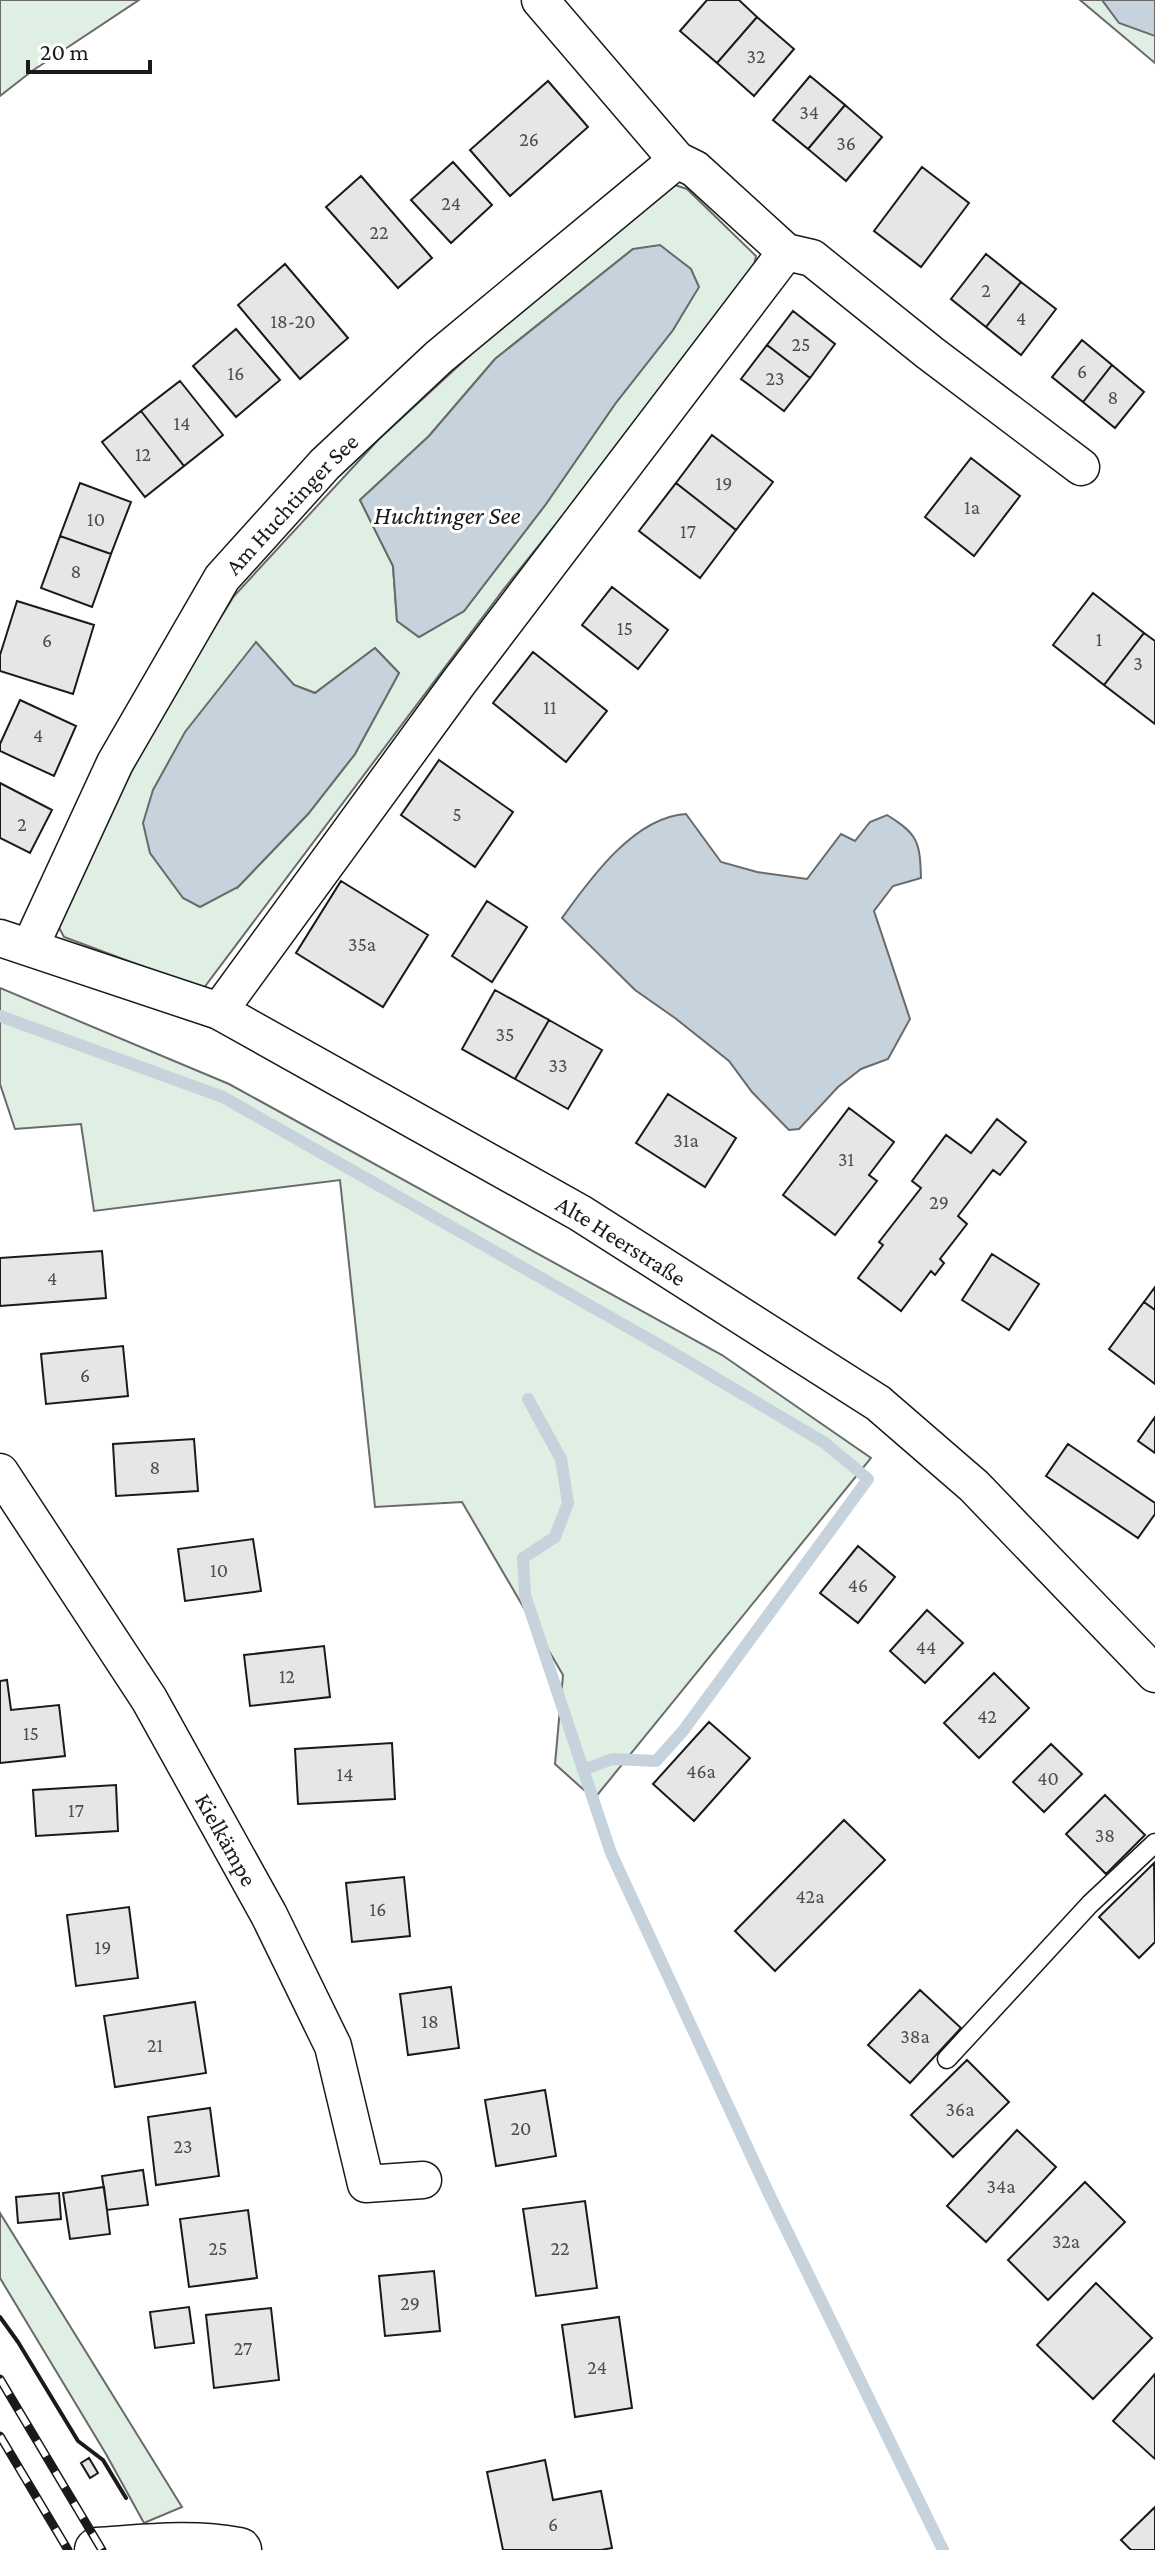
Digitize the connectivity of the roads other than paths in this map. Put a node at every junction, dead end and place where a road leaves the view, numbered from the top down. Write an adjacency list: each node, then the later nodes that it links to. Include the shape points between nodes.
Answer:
1 (540, 0): 2 (street)
2 (677, 160): 3 (street, via 695,169); 5 (street, Am Huchtinger See, via 439,357 325,464 222,578)
3 (786, 252): 4 (street, via 812,258); 6 (street, via 459,682)
4 (1081, 467)
5 (15, 942): 6 (street, Alte Heerstraße)
6 (219, 1011): 8 (street, Alte Heerstraße, via 580,1213 878,1403 974,1486)
7 (0, 1472): 11 (street, Kielkämpe, via 149,1699 269,1915 333,2046 366,2184)
8 (1155, 1674)
9 (1155, 1843): 10 (lane, via 1090,1904)
10 (947, 2059)
11 (423, 2180)
12 (97, 2550): 13 (street, via 194,2545)
13 (239, 2550)

